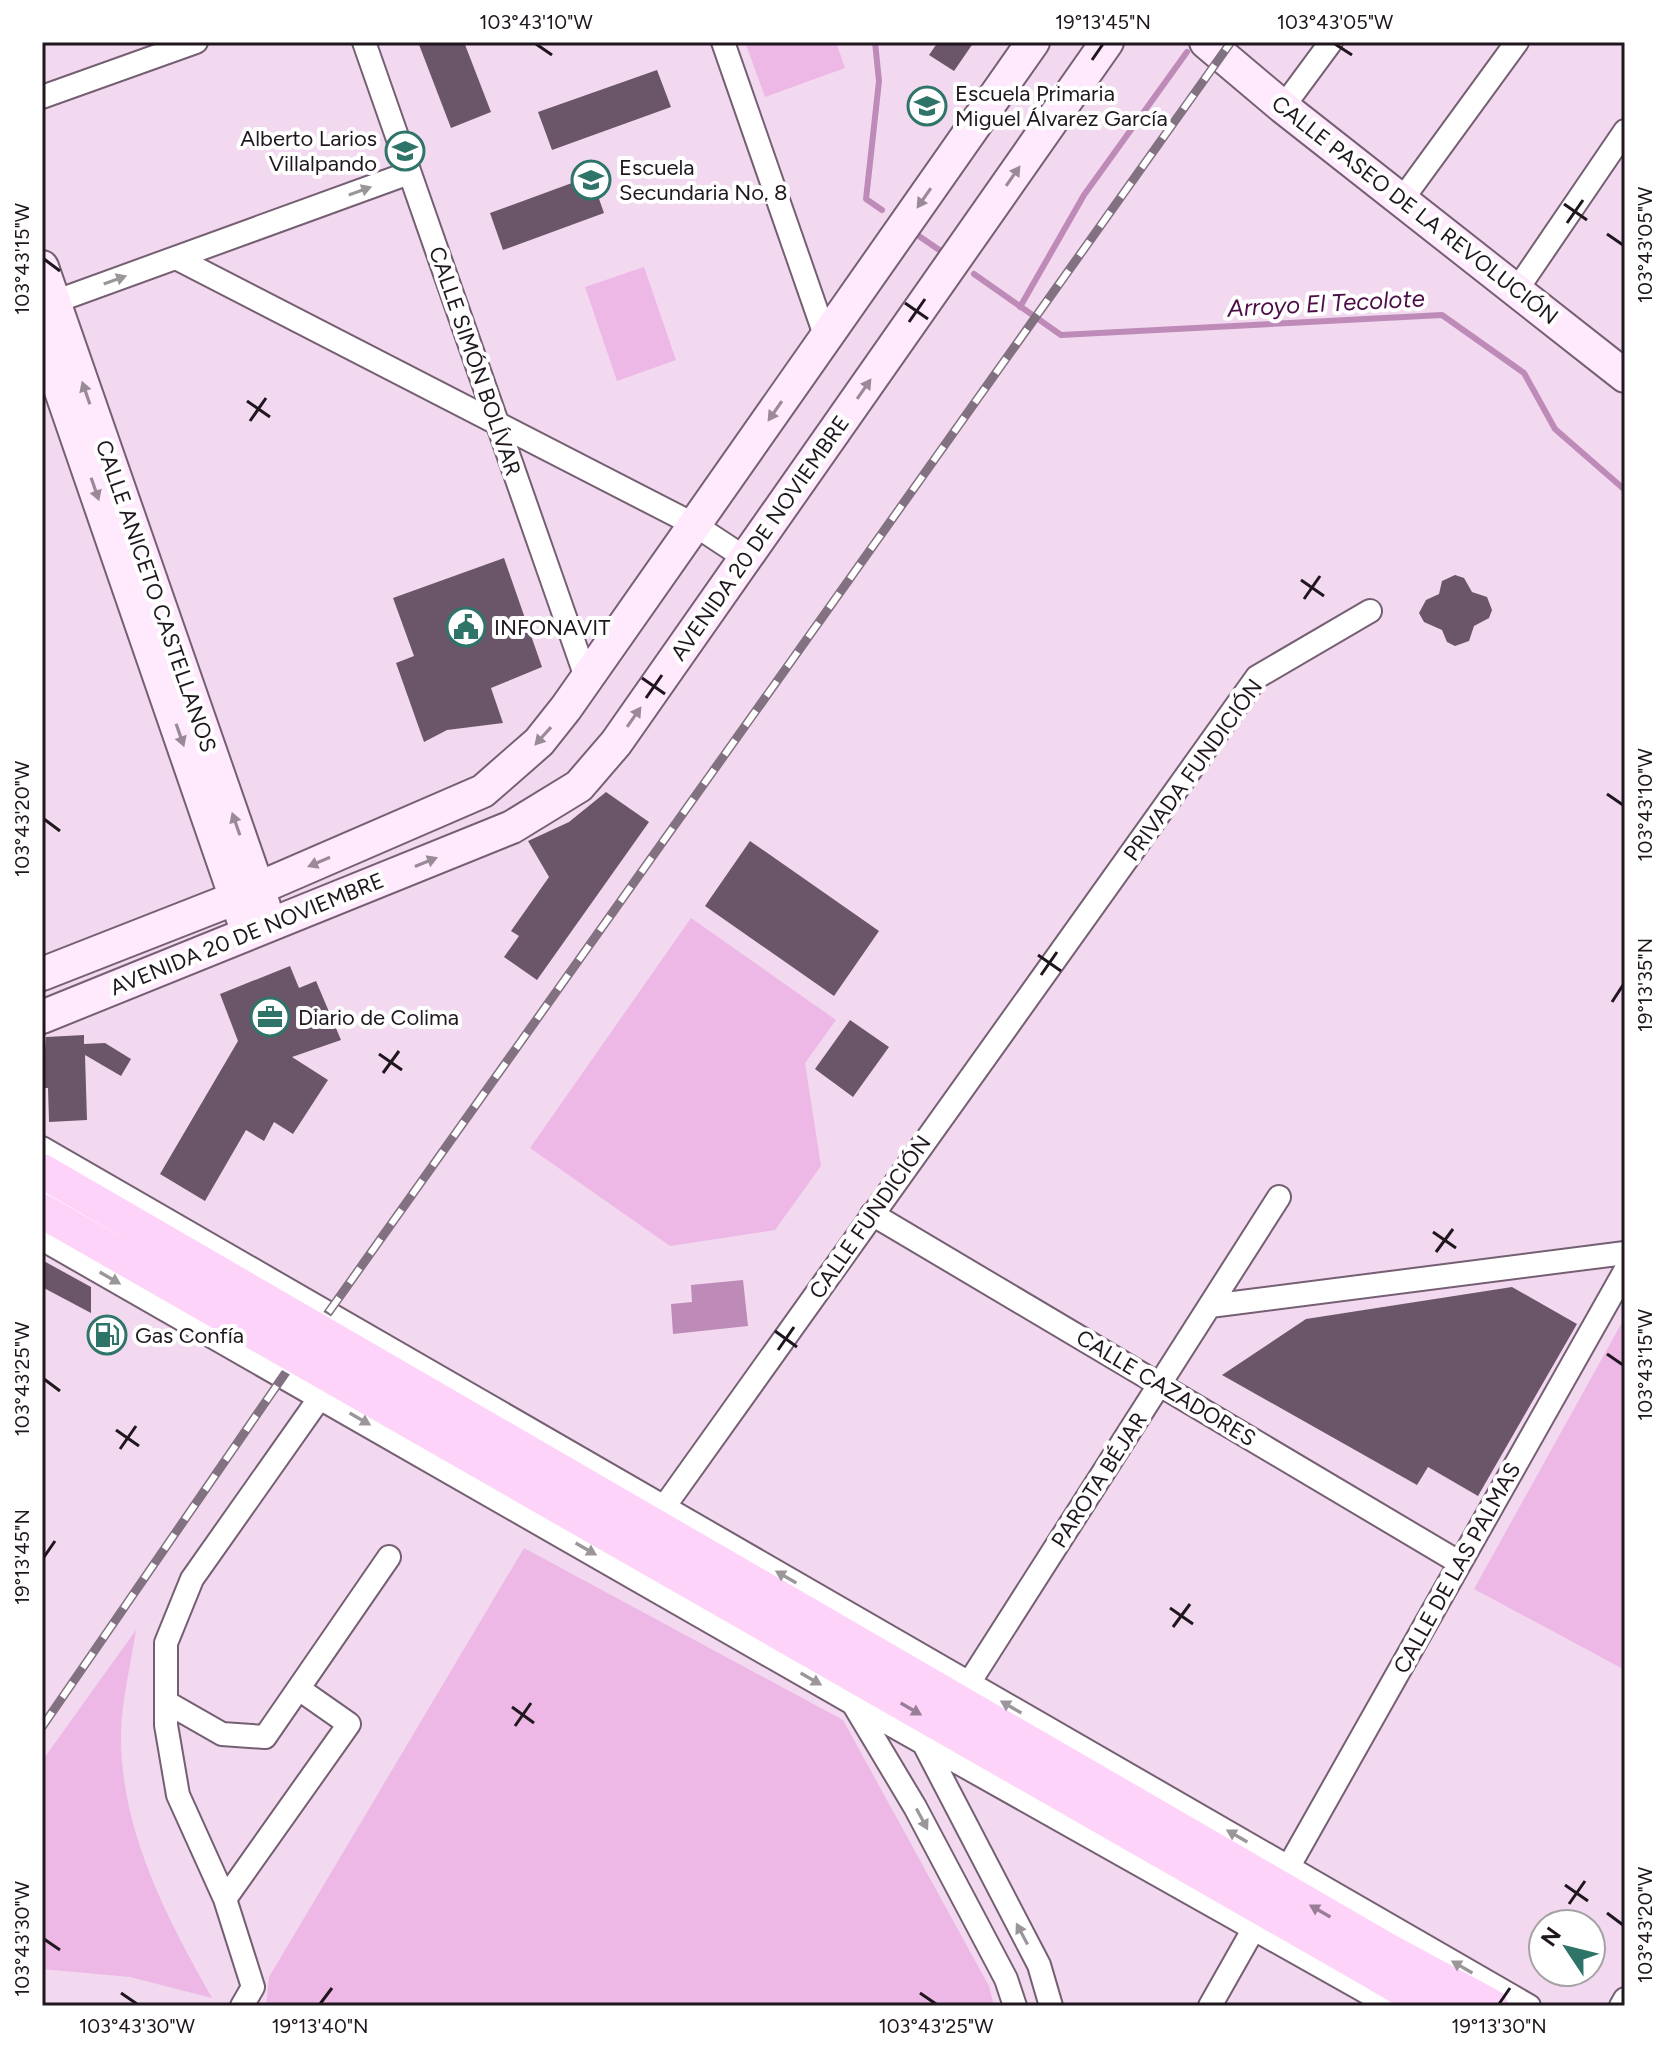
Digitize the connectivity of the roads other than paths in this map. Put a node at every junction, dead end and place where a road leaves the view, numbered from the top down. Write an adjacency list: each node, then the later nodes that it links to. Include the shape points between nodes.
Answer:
1 (196, 42): 9 (street)
2 (364, 42): 12 (street, CALLE SIMÓN BOLÍVAR)
3 (723, 42): 19 (street)
4 (1033, 42): 19 (main road, AVENIDA 20 DE NOVIEMBRE, one-way to 19)
5 (1107, 42): 23 (main road, AVENIDA 20 DE NOVIEMBRE, one-way to 5)
6 (1206, 42): 10 (main road, CALLE PASEO DE LA REVOLUCIÓN)
7 (1331, 42): 10 (street)
8 (1517, 42): 13 (street)
9 (42, 97)
10 (1283, 107): 13 (main road, CALLE PASEO DE LA REVOLUCIÓN)
11 (1625, 131): 16 (street)
12 (409, 173): 14 (street, one-way to 12); 21 (street, CALLE SIMÓN BOLÍVAR)
13 (1401, 201): 16 (main road, CALLE PASEO DE LA REVOLUCIÓN)
14 (176, 258): 17 (street, one-way to 14); 21 (street)
15 (42, 267): 17 (main road, CALLE ANICETO CASTELLANOS)
16 (1516, 291): 20 (main road, CALLE PASEO DE LA REVOLUCIÓN)
17 (48, 304): 26 (main road, CALLE ANICETO CASTELLANOS, one-way to 17)
18 (42, 336): 26 (main road, CALLE ANICETO CASTELLANOS, one-way to 26)
19 (826, 338): 22 (main road, AVENIDA 20 DE NOVIEMBRE, one-way to 22)
20 (1625, 376)
21 (496, 422): 22 (street); 25 (street, CALLE SIMÓN BOLÍVAR)
22 (695, 525): 23 (street); 25 (main road, AVENIDA 20 DE NOVIEMBRE)
23 (745, 558): 28 (main road, AVENIDA 20 DE NOVIEMBRE, one-way to 23, via 512,827 579,786 616,743)
24 (1370, 611): 27 (street, PRIVADA FUNDICIÓN, via 1257,677)
25 (587, 680): 26 (main road, AVENIDA 20 DE NOVIEMBRE, one-way to 26, via 539,742 483,791)
26 (247, 894): 28 (main road, CALLE ANICETO CASTELLANOS); 29 (main road, AVENIDA 20 DE NOVIEMBRE)
27 (1078, 927): 35 (street, CALLE FUNDICIÓN)
28 (259, 929): 30 (main road, AVENIDA 20 DE NOVIEMBRE)
29 (42, 974)
30 (42, 1017)
31 (42, 1148): 39 (street)
32 (42, 1171): 56 (main road, one-way to 32, bridge)
33 (1279, 1197): 40 (street, PAROTA BÉJAR)
34 (42, 1211): 56 (main road, one-way to 56, bridge)
35 (872, 1214): 43 (street, CALLE CAZADORES); 45 (street, CALLE FUNDICIÓN)
36 (42, 1239): 42 (street, one-way to 42)
37 (1625, 1253): 40 (street)
38 (1625, 1271): 47 (street, CALLE DE LAS PALMAS)
39 (279, 1286): 41 (street); 42 (street, via 287,1301 286,1321 277,1335 258,1348)
40 (1210, 1306): 43 (street, PAROTA BÉJAR)
41 (348, 1326): 44 (street, via 320,1342 307,1370); 45 (street)
42 (236, 1349): 44 (street)
43 (1160, 1385): 47 (street, CALLE CAZADORES); 48 (street, PAROTA BÉJAR)
44 (315, 1393): 50 (street, via 192,1579 166,1643); 51 (street, one-way to 51)
45 (664, 1507): 48 (street, one-way to 45)
46 (389, 1557): 49 (street)
47 (1460, 1563): 53 (street, CALLE DE LAS PALMAS)
48 (969, 1683): 53 (street, one-way to 48)
49 (299, 1689): 50 (street, via 265,1737 222,1734); 54 (street, via 349,1724)
50 (166, 1702): 54 (street, via 178,1795)
51 (854, 1704): 52 (street); 58 (street, one-way to 58)
52 (924, 1744): 55 (street); 57 (street, one-way to 52)
53 (1289, 1866): 67 (street, one-way to 53)
54 (225, 1899): 60 (street, via 253,1987)
55 (1253, 1930): 63 (street); 64 (street)
56 (1381, 1962): 65 (main road); 66 (main road)
57 (1039, 1965): 58 (street); 62 (street)
58 (1006, 1979): 61 (street)
59 (1625, 1999): 68 (street)
60 (242, 2006)
61 (1015, 2006)
62 (1051, 2006)
63 (1210, 2006)
64 (1391, 2006)
65 (1431, 2006)
66 (1491, 2006)
67 (1529, 2006)
68 (1621, 2006)

